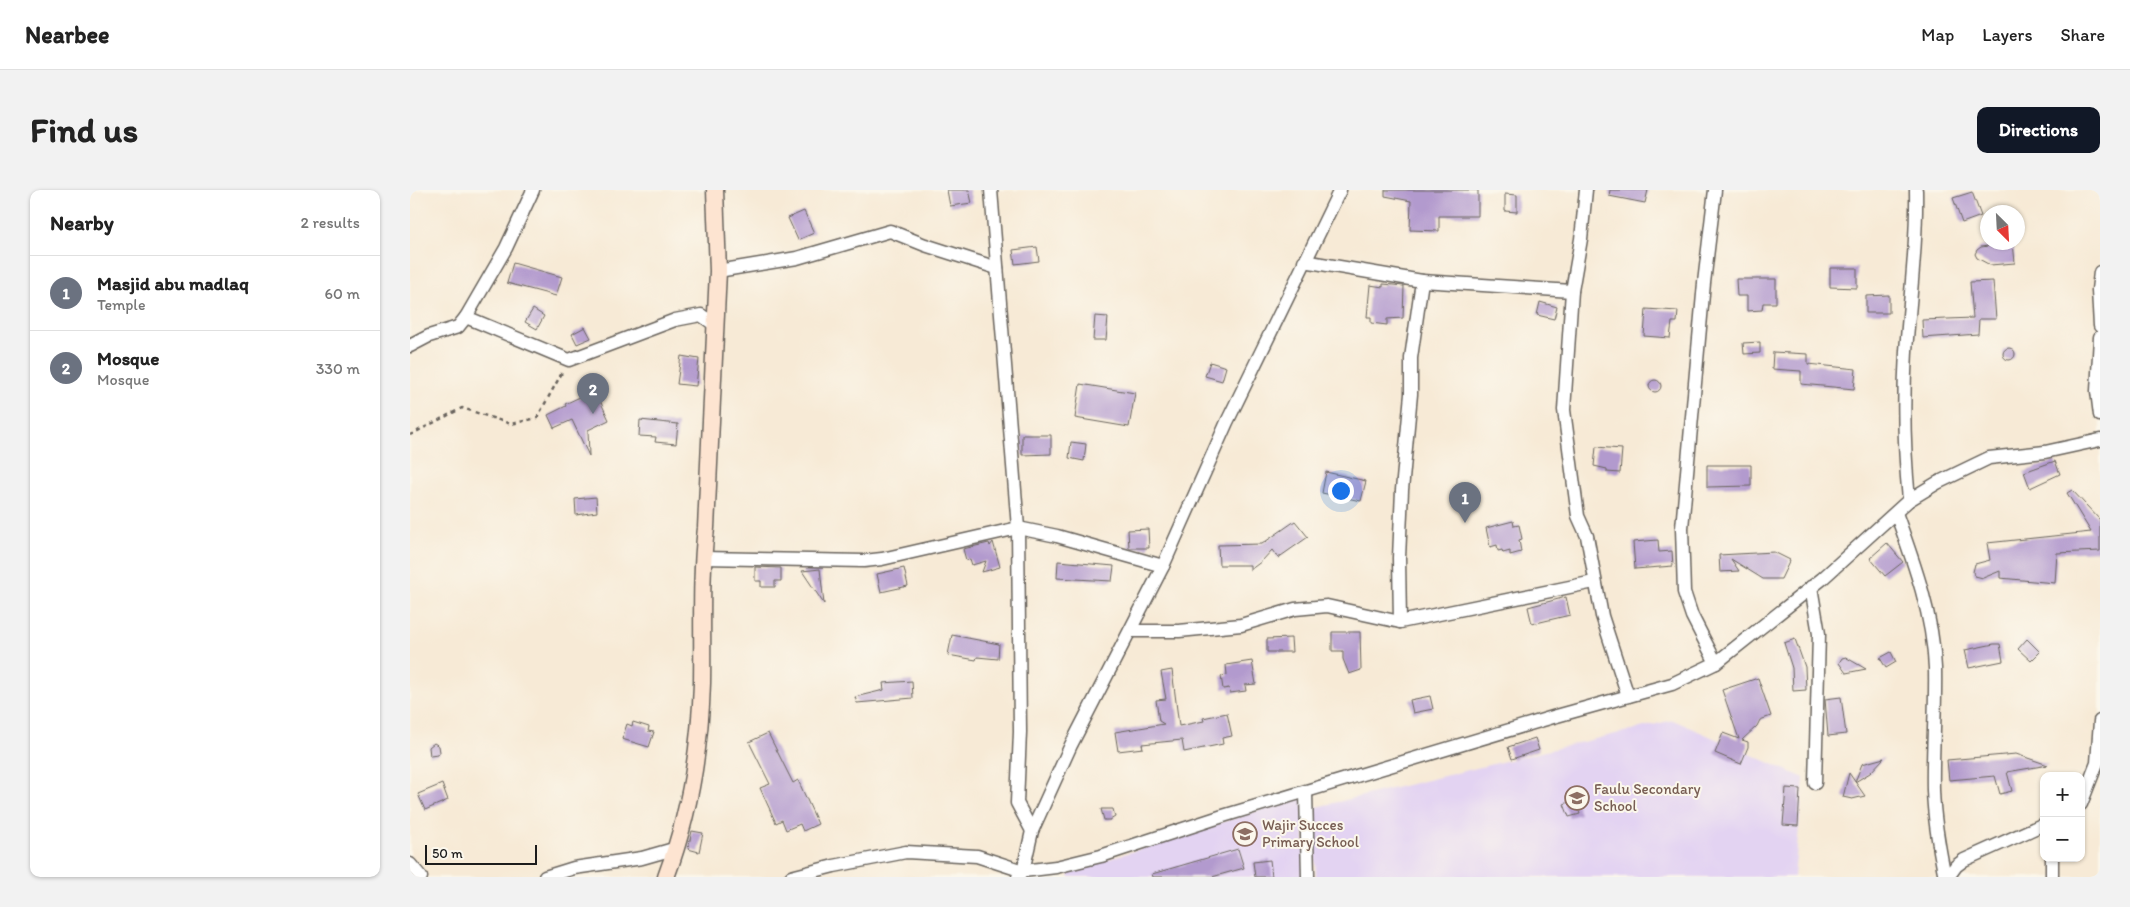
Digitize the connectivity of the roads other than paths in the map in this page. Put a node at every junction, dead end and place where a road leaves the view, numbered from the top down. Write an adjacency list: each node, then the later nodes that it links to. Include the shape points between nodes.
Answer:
1 (533, 190): 14 (street, via 506,248)
2 (715, 190): 10 (street)
3 (990, 190): 9 (street)
4 (1340, 190): 8 (street)
5 (1586, 190): 13 (street)
6 (1715, 190): 30 (street, via 1682,528 1684,592 1692,616)
7 (1916, 190): 21 (street, via 1917,226 1906,351 1904,444)
8 (1304, 261): 12 (street); 25 (street)
9 (997, 268): 10 (street, via 890,232 797,258); 23 (street)
10 (718, 272): 15 (street)
11 (2100, 272): 16 (street)
12 (1422, 281): 13 (street); 28 (street, via 1411,358 1402,490)
13 (1572, 291): 26 (street, via 1564,410 1578,516 1587,536)
14 (466, 317): 15 (street, via 569,360 675,320 702,315); 18 (street, via 458,327)
15 (715, 325): 24 (street)
16 (2100, 326)
17 (2100, 338): 19 (street, via 2097,391)
18 (410, 346)
19 (2100, 415)
20 (2100, 440): 21 (street, via 2045,452 1989,458)
21 (1910, 500): 22 (street)
22 (1896, 513): 27 (street); 47 (street, via 1914,562 1930,623 1935,667 1933,790 1937,836)
23 (1018, 528): 24 (street, via 864,561); 25 (street); 37 (street, via 1020,722 1017,802)
24 (703, 558): 38 (street, via 702,685 697,758)
25 (1163, 566): 29 (street)
26 (1594, 582): 28 (street); 31 (street)
27 (1811, 587): 30 (street); 33 (street, via 1819,634)
28 (1400, 622): 29 (street, via 1327,606 1294,609 1241,624 1179,631)
29 (1130, 631): 37 (street, via 1071,744)
30 (1716, 663): 31 (street, via 1672,684)
31 (1628, 696): 34 (street)
32 (2100, 721): 35 (street, via 2097,763)
33 (1815, 783)
34 (1306, 792): 41 (street, via 1102,856); 46 (street)
35 (2085, 794)
36 (2040, 826): 47 (street, via 1964,860)
37 (1032, 831): 41 (street)
38 (677, 848): 43 (street, via 642,858 574,868); 44 (street)
39 (2052, 862): 48 (street)
40 (410, 864): 42 (street)
41 (1020, 874): 45 (street, via 977,856 906,852)
42 (421, 877)
43 (545, 877)
44 (666, 877)
45 (791, 877)
46 (1308, 877)
47 (1947, 877)
48 (2052, 877)

